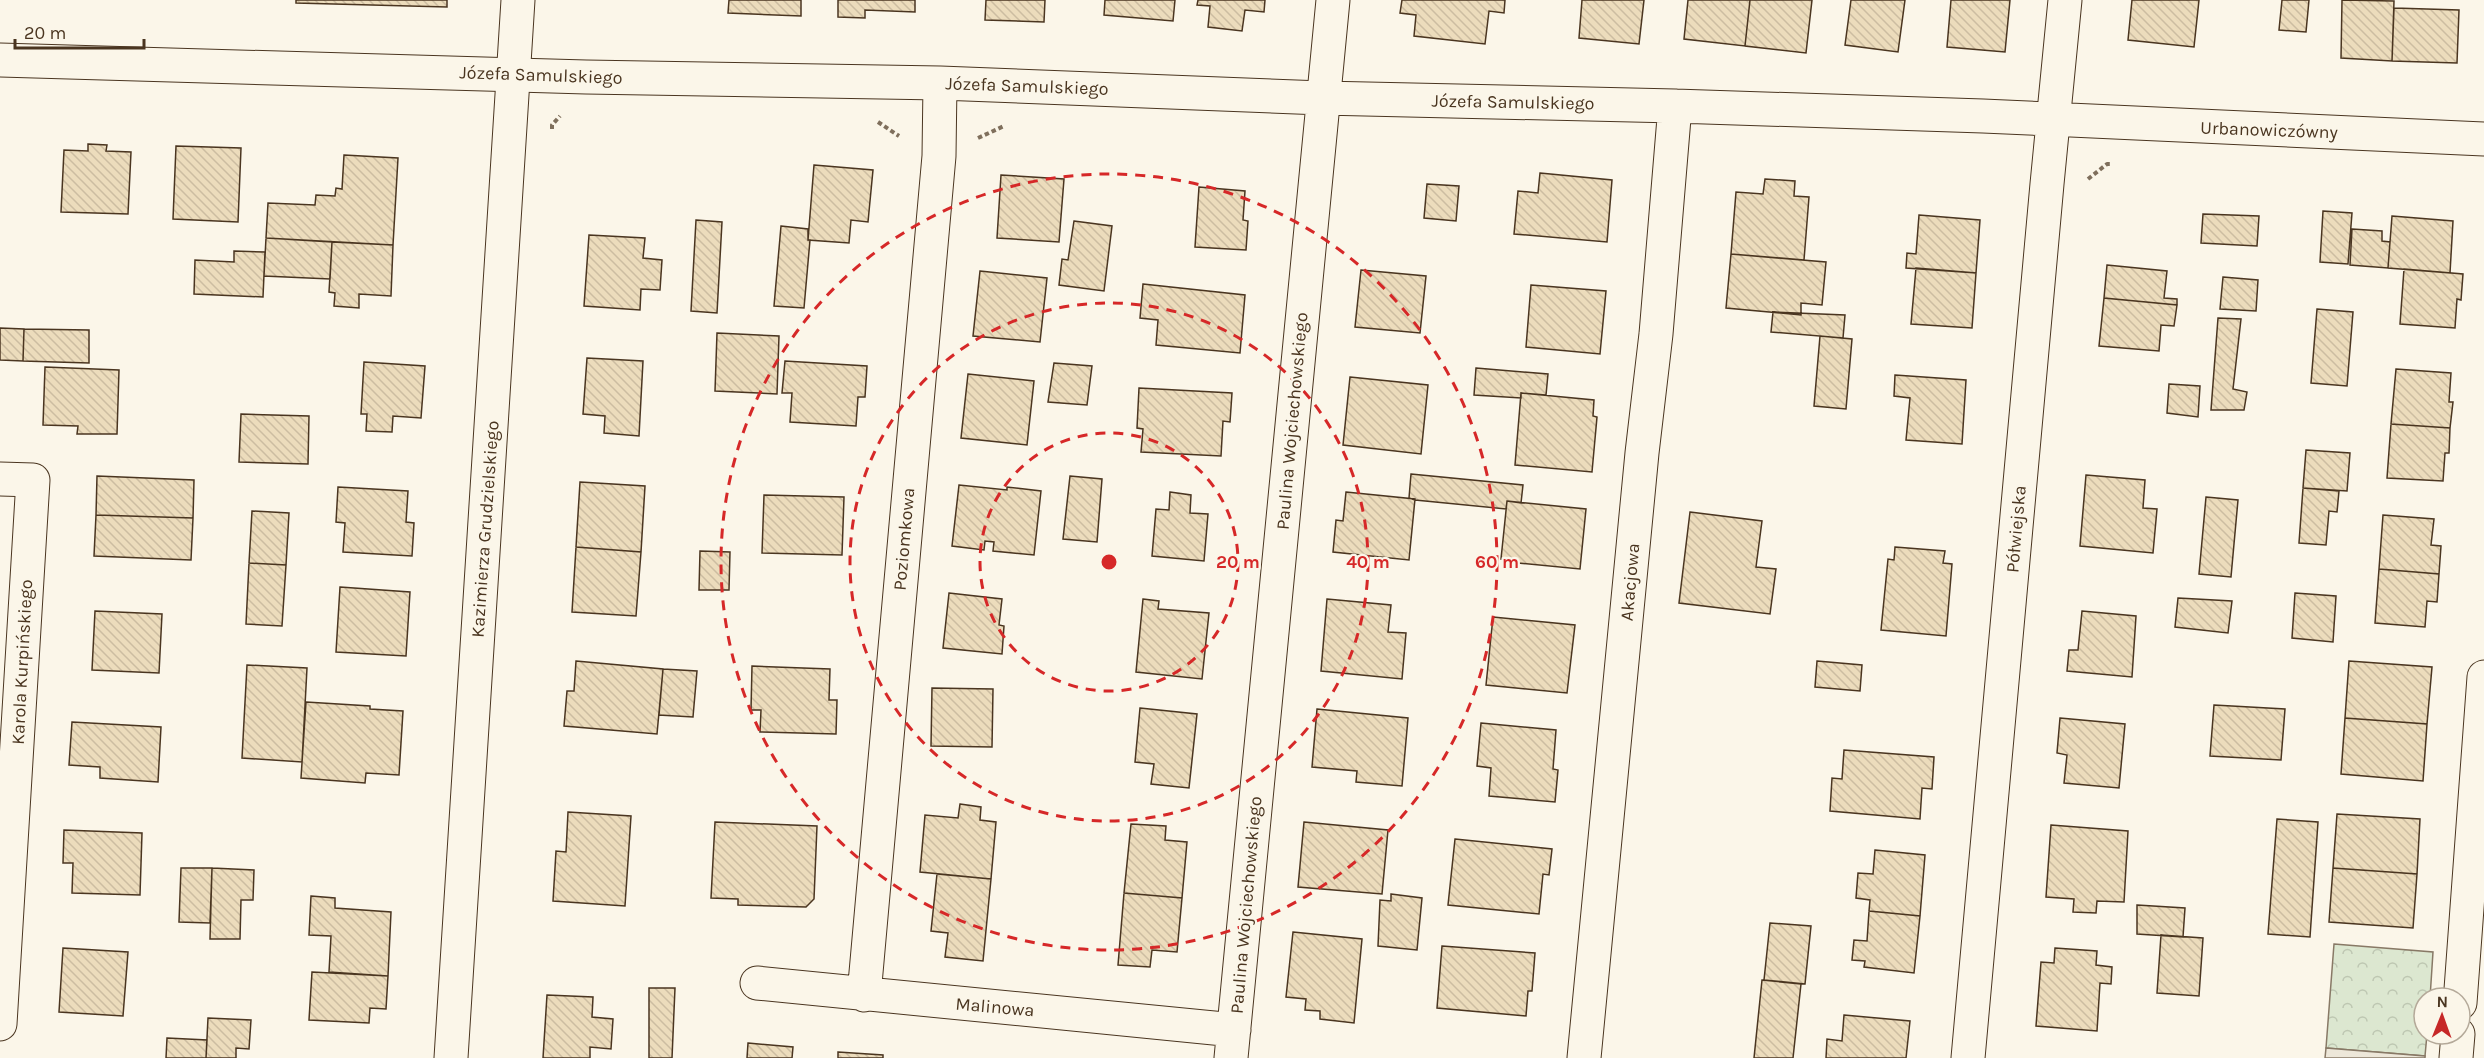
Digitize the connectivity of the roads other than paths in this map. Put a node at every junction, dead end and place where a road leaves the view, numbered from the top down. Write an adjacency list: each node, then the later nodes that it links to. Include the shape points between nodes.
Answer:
1 (518, 0): 5 (street, Kazimierza Grudzielskiego)
2 (1333, 0): 7 (street, Paulina Wojciechowskiego)
3 (2065, 0): 9 (street, Półwiejska)
4 (0, 60): 5 (street, Józefa Samulskiego)
5 (514, 74): 6 (street, Józefa Samulskiego); 18 (street, Kazimierza Grudzielskiego)
6 (940, 83): 7 (street, Józefa Samulskiego); 15 (street, Poziomkowa, via 939,156)
7 (1322, 98): 8 (street, Józefa Samulskiego); 17 (street, Paulina Wojciechowskiego)
8 (1675, 106): 9 (street, Józefa Samulskiego); 19 (street, Akacjowa)
9 (2054, 120): 10 (street, Urbanowiczówny); 20 (street, Półwiejska)
10 (2484, 139)
11 (0, 479): 16 (street, Karola Kurpińskiego, via 33,480)
12 (2484, 677): 14 (street)
13 (756, 983): 15 (street, Malinowa)
14 (2461, 986)
15 (864, 995): 17 (street, Malinowa)
16 (0, 1024)
17 (1233, 1044)
18 (451, 1058)
19 (1584, 1058)
20 (1968, 1058)

